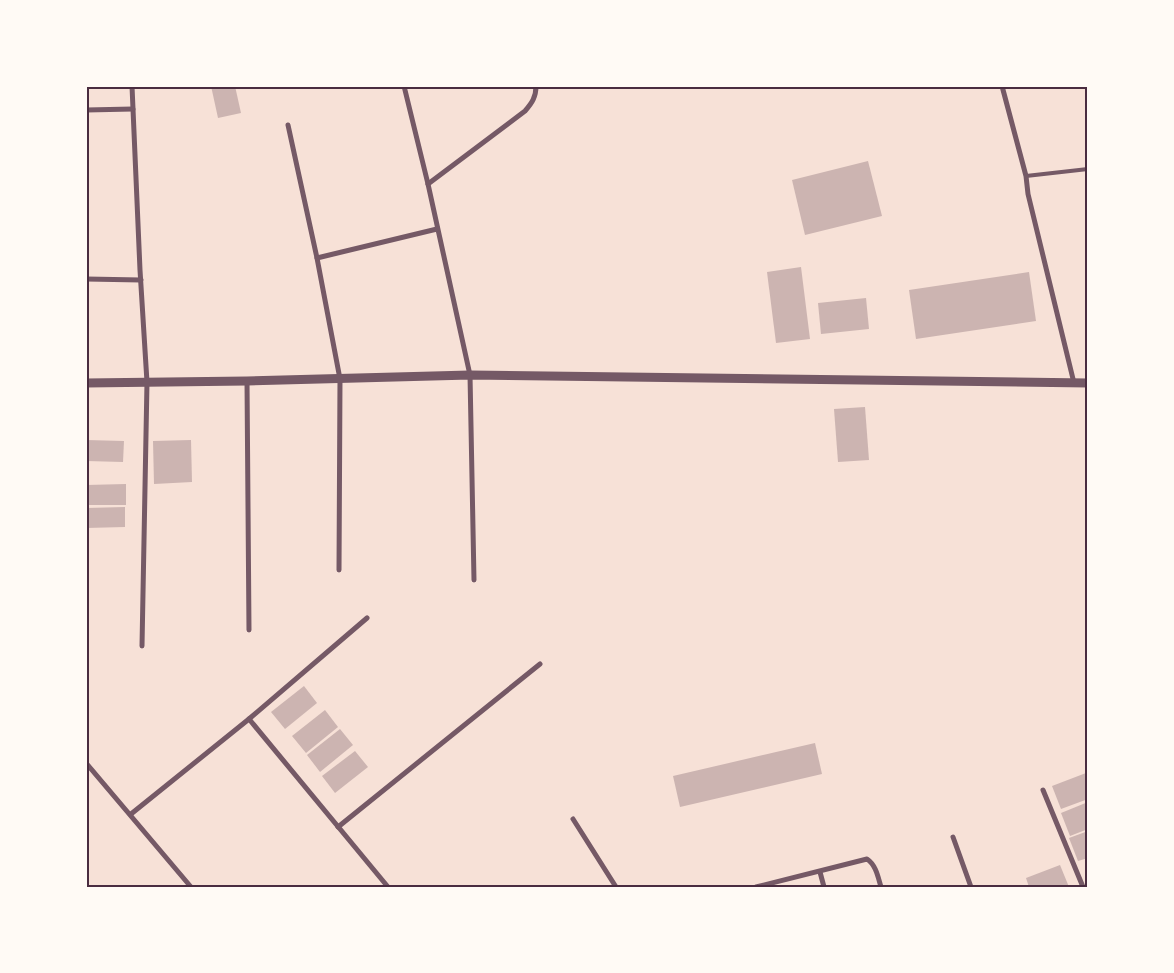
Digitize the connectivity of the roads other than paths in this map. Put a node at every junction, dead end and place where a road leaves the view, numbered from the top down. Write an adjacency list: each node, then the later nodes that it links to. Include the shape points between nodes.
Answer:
1 (132, 86): 5 (street)
2 (404, 86): 10 (street)
3 (536, 86): 10 (street, via 533,102 525,111)
4 (1002, 86): 9 (street)
5 (133, 109): 6 (street); 14 (street)
6 (86, 110)
7 (288, 125): 12 (street)
8 (1088, 169): 9 (lane)
9 (1026, 176): 20 (street)
10 (428, 184): 11 (street)
11 (437, 229): 12 (street); 15 (street)
12 (317, 258): 16 (street)
13 (86, 279): 14 (street)
14 (141, 280): 18 (street)
15 (470, 375): 16 (street); 20 (street); 23 (street)
16 (340, 379): 17 (street); 22 (street)
17 (247, 381): 18 (street); 25 (street)
18 (147, 382): 19 (street); 26 (street)
19 (86, 383)
20 (1074, 383): 21 (street)
21 (1088, 383)
22 (339, 570)
23 (474, 580)
24 (367, 618): 28 (street)
25 (249, 630)
26 (142, 646)
27 (540, 664): 33 (street)
28 (249, 719): 31 (street); 33 (street)
29 (86, 763): 31 (street)
30 (1043, 790): 43 (street)
31 (131, 814): 36 (street)
32 (573, 819): 38 (street)
33 (338, 827): 37 (street)
34 (953, 837): 42 (street)
35 (820, 872): 39 (street); 40 (street); 41 (street, via 867,859 874,867)
36 (191, 887)
37 (388, 887)
38 (616, 887)
39 (756, 887)
40 (824, 887)
41 (881, 887)
42 (970, 887)
43 (1083, 887)

